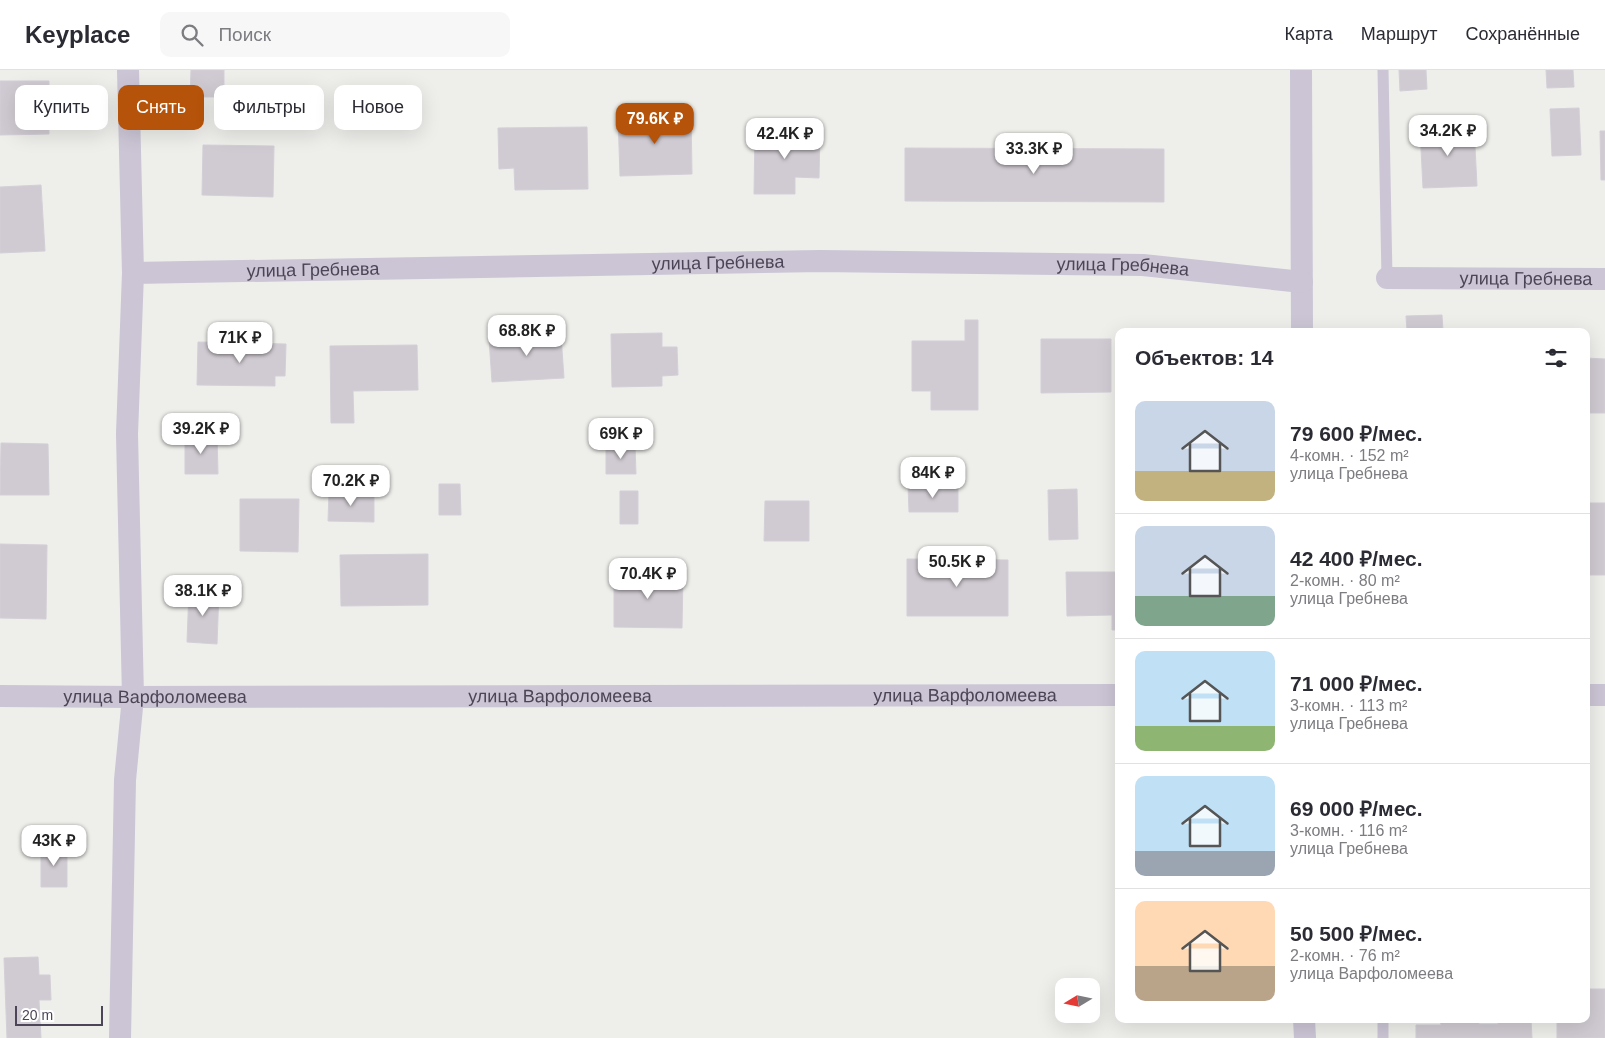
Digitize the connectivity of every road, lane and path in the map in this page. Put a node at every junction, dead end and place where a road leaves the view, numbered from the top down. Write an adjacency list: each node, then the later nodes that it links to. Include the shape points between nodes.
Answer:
1 (128, 70): 4 (street)
2 (1301, 70): 7 (street)
3 (1383, 70): 5 (lane)
4 (133, 273): 7 (street, улица Гребнева, via 820,261 1144,265); 13 (street, via 127,434)
5 (1387, 278): 6 (street, улица Гребнева)
6 (1605, 279)
7 (1302, 282): 8 (street)
8 (1302, 328)
9 (1115, 695): 13 (street, улица Варфоломеева)
10 (1590, 695): 11 (street)
11 (1605, 695)
12 (0, 696): 13 (street, улица Варфоломеева)
13 (133, 697): 16 (street, via 124,780)
14 (1304, 1023): 17 (street)
15 (1383, 1023): 18 (lane)
16 (120, 1038)
17 (1304, 1038)
18 (1383, 1038)

